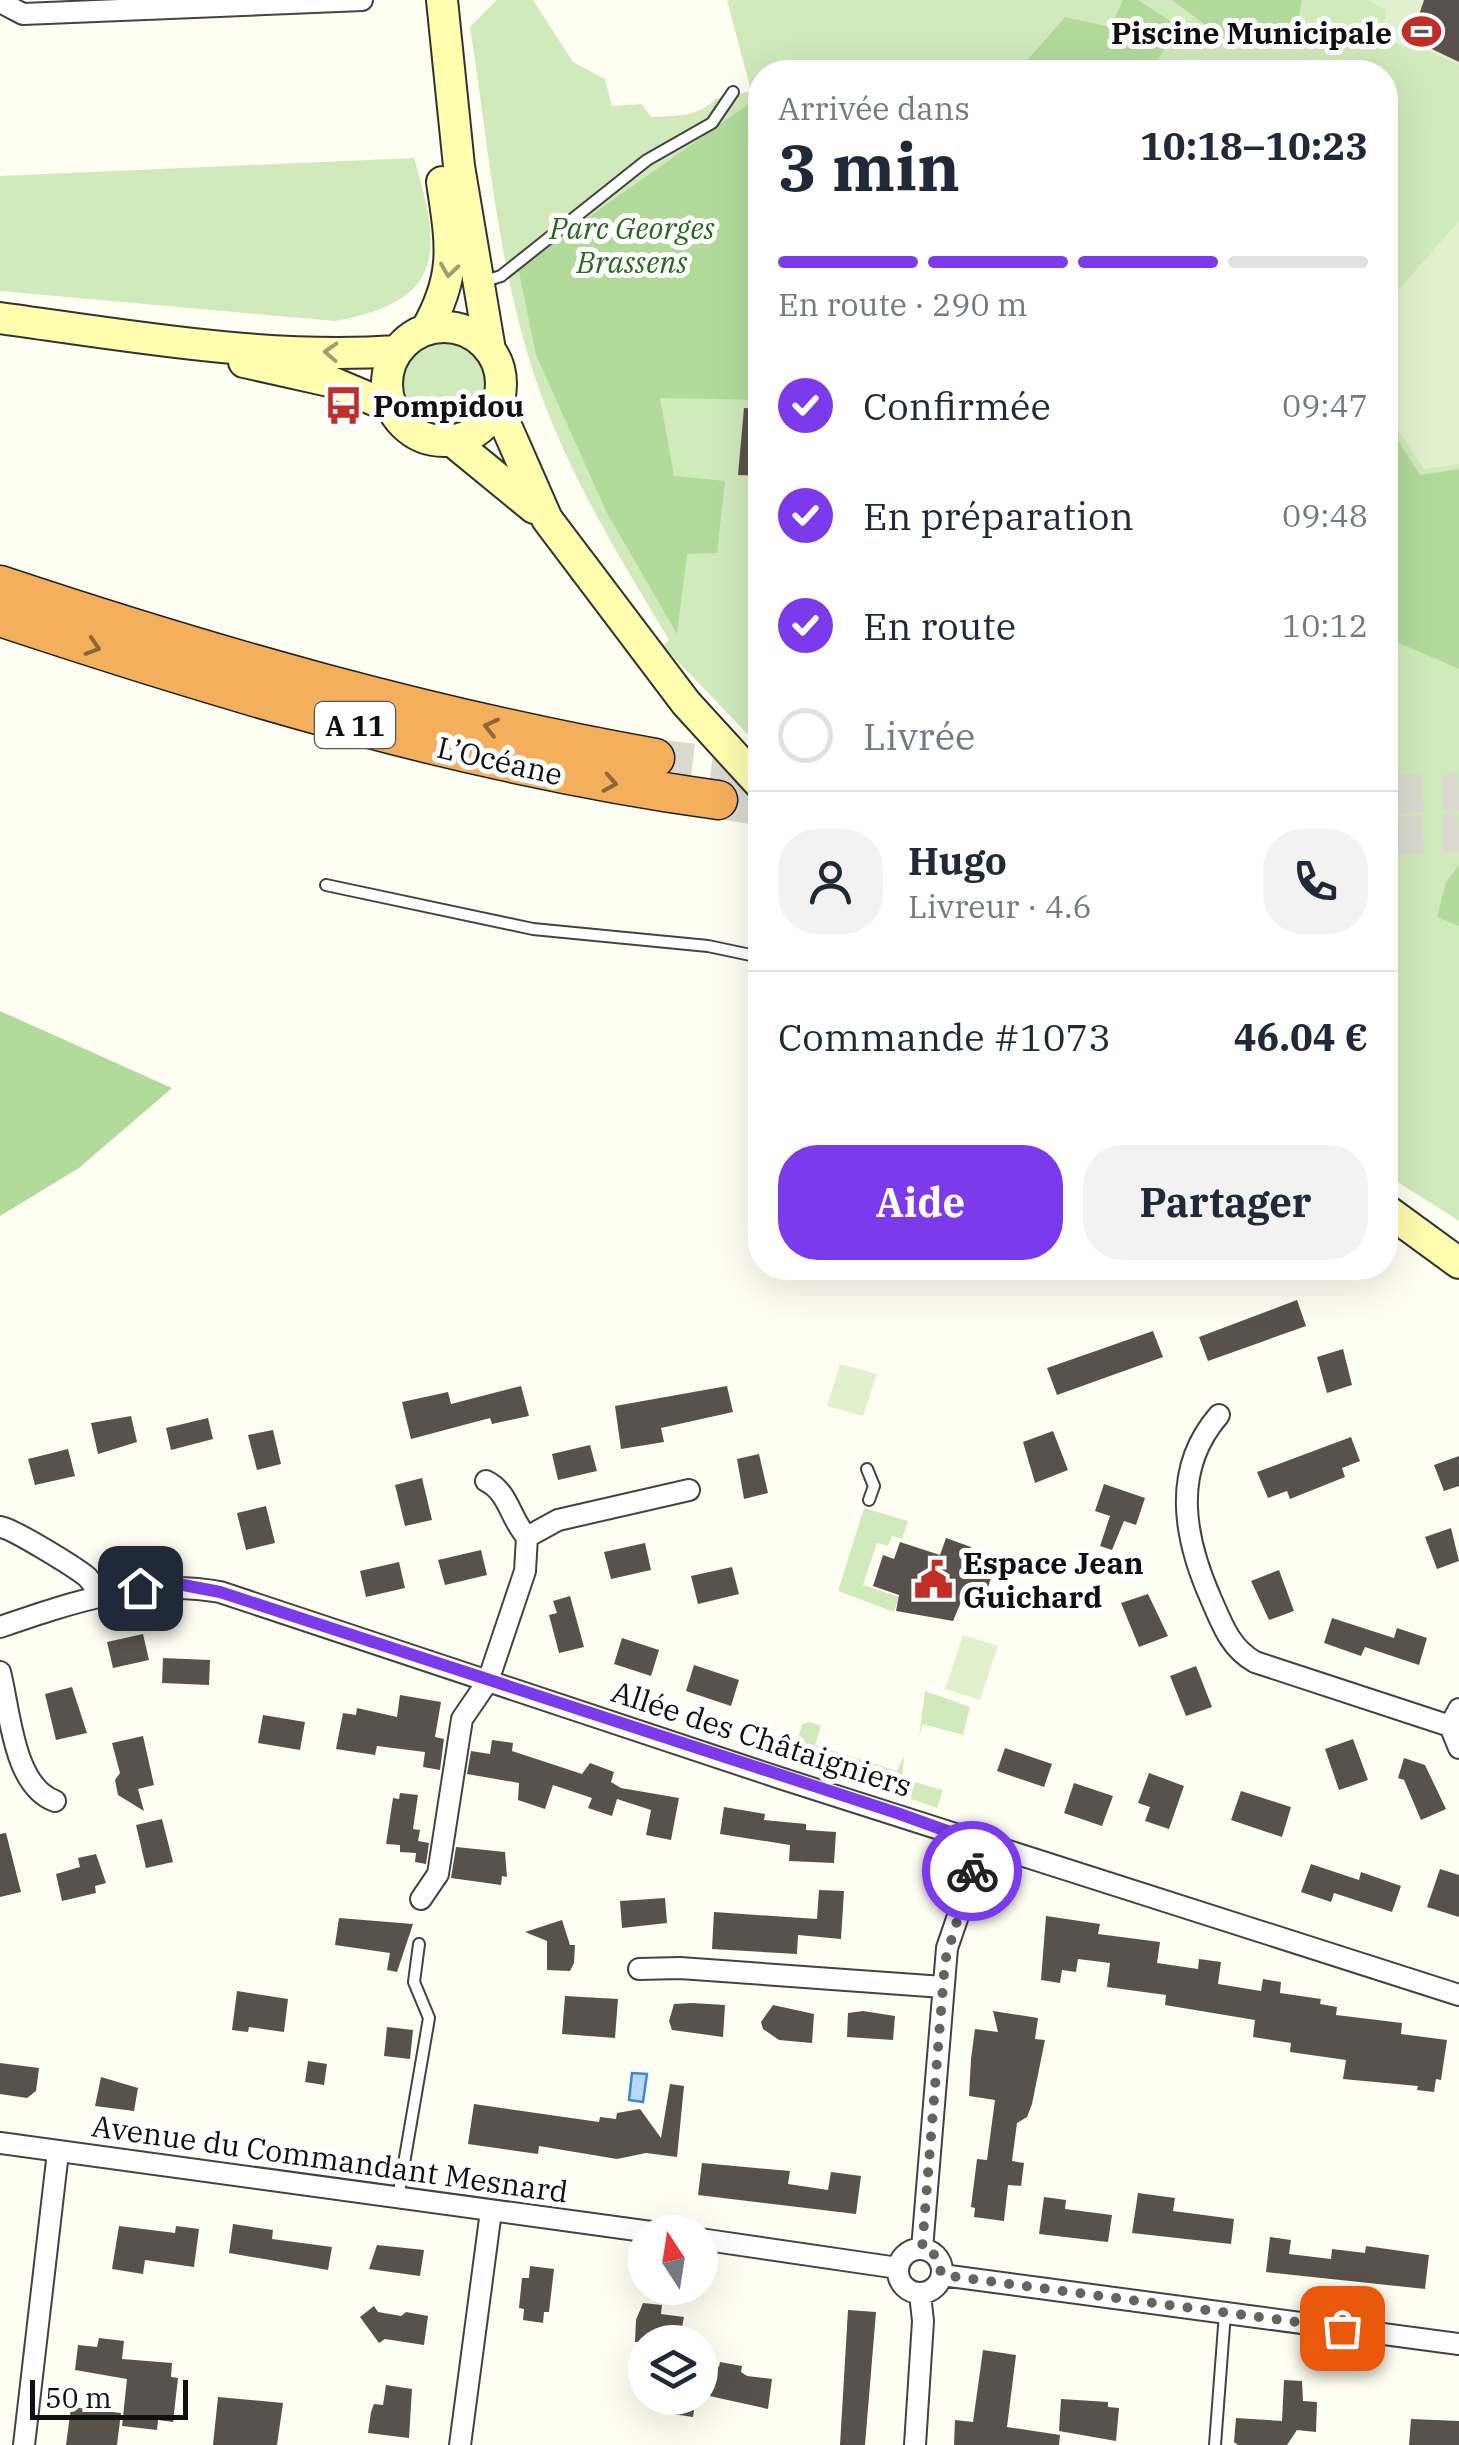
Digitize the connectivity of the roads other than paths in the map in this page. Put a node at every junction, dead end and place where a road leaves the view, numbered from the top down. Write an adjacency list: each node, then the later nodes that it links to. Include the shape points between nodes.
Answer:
1 (362, 0): 4 (street, via 22,14)
2 (424, 0): 8 (street, one-way to 8, via 452,248 448,284)
3 (442, 0): 6 (street, via 460,166)
4 (0, 2)
5 (733, 92): 6 (lane, via 712,123 647,160 501,276)
6 (482, 282): 10 (street)
7 (0, 318): 9 (street)
8 (426, 330): 10 (street, via 458,328); 11 (street)
9 (166, 341): 11 (street, one-way to 9); 13 (street, via 329,381)
10 (490, 350): 12 (street, via 500,377)
11 (398, 351): 13 (street, via 387,379)
12 (496, 405): 14 (street, via 478,429); 15 (street)
13 (392, 408): 14 (street, via 420,436)
14 (451, 440): 15 (street)
15 (547, 519): 19 (street, via 686,703)
16 (0, 586): 18 (highway, L’Océane / A 11, one-way to 16, via 318,685)
17 (0, 616): 20 (highway, L’Océane / A 11, one-way to 20, via 430,745 597,782)
18 (655, 758)
19 (748, 771)
20 (718, 800)
21 (326, 885): 22 (lane, via 533,930)
22 (748, 954)
23 (1398, 1218): 24 (street)
24 (1459, 1263)
25 (1219, 1415): 36 (street, via 1193,1459 1185,1523 1232,1643 1255,1662)
26 (867, 1470): 29 (lane, via 874,1486)
27 (486, 1481): 31 (street, via 501,1490 512,1522)
28 (689, 1490): 31 (street, via 558,1520)
29 (869, 1500)
30 (0, 1527): 32 (street, via 12,1528 88,1577)
31 (527, 1538): 35 (street, via 526,1571)
32 (101, 1596): 33 (street, Allée des Châtaigniers); 35 (street, Allée des Châtaigniers, via 178,1584 220,1592)
33 (0, 1627)
34 (0, 1672): 38 (street, via 26,1776)
35 (488, 1681): 39 (street, Allée des Châtaigniers); 40 (street, via 462,1719 438,1874)
36 (1454, 1717): 37 (street)
37 (1459, 1748)
38 (55, 1801)
39 (983, 1844): 43 (street, via 950,1934); 44 (street, Allée des Châtaigniers)
40 (422, 1898)
41 (419, 1944): 47 (lane, via 414,1982 429,2018)
42 (639, 1969): 43 (street)
43 (943, 1987): 51 (street)
44 (1459, 1995)
45 (0, 2144): 46 (street, Avenue du Commandant Mesnard)
46 (58, 2152): 47 (street, Avenue du Commandant Mesnard); 57 (street)
47 (398, 2198): 48 (street, Avenue du Commandant Mesnard)
48 (491, 2211): 49 (street, Avenue du Commandant Mesnard); 58 (street)
49 (628, 2229)
50 (718, 2242): 52 (street)
51 (922, 2249): 52 (street, via 904,2256); 53 (street, via 935,2255)
52 (898, 2268): 54 (street, via 906,2288)
53 (942, 2275): 54 (street); 55 (street)
54 (920, 2294): 59 (street)
55 (1225, 2312): 56 (street); 60 (lane)
56 (1459, 2344)
57 (24, 2445)
58 (460, 2445)
59 (915, 2445)
60 (1215, 2445)

